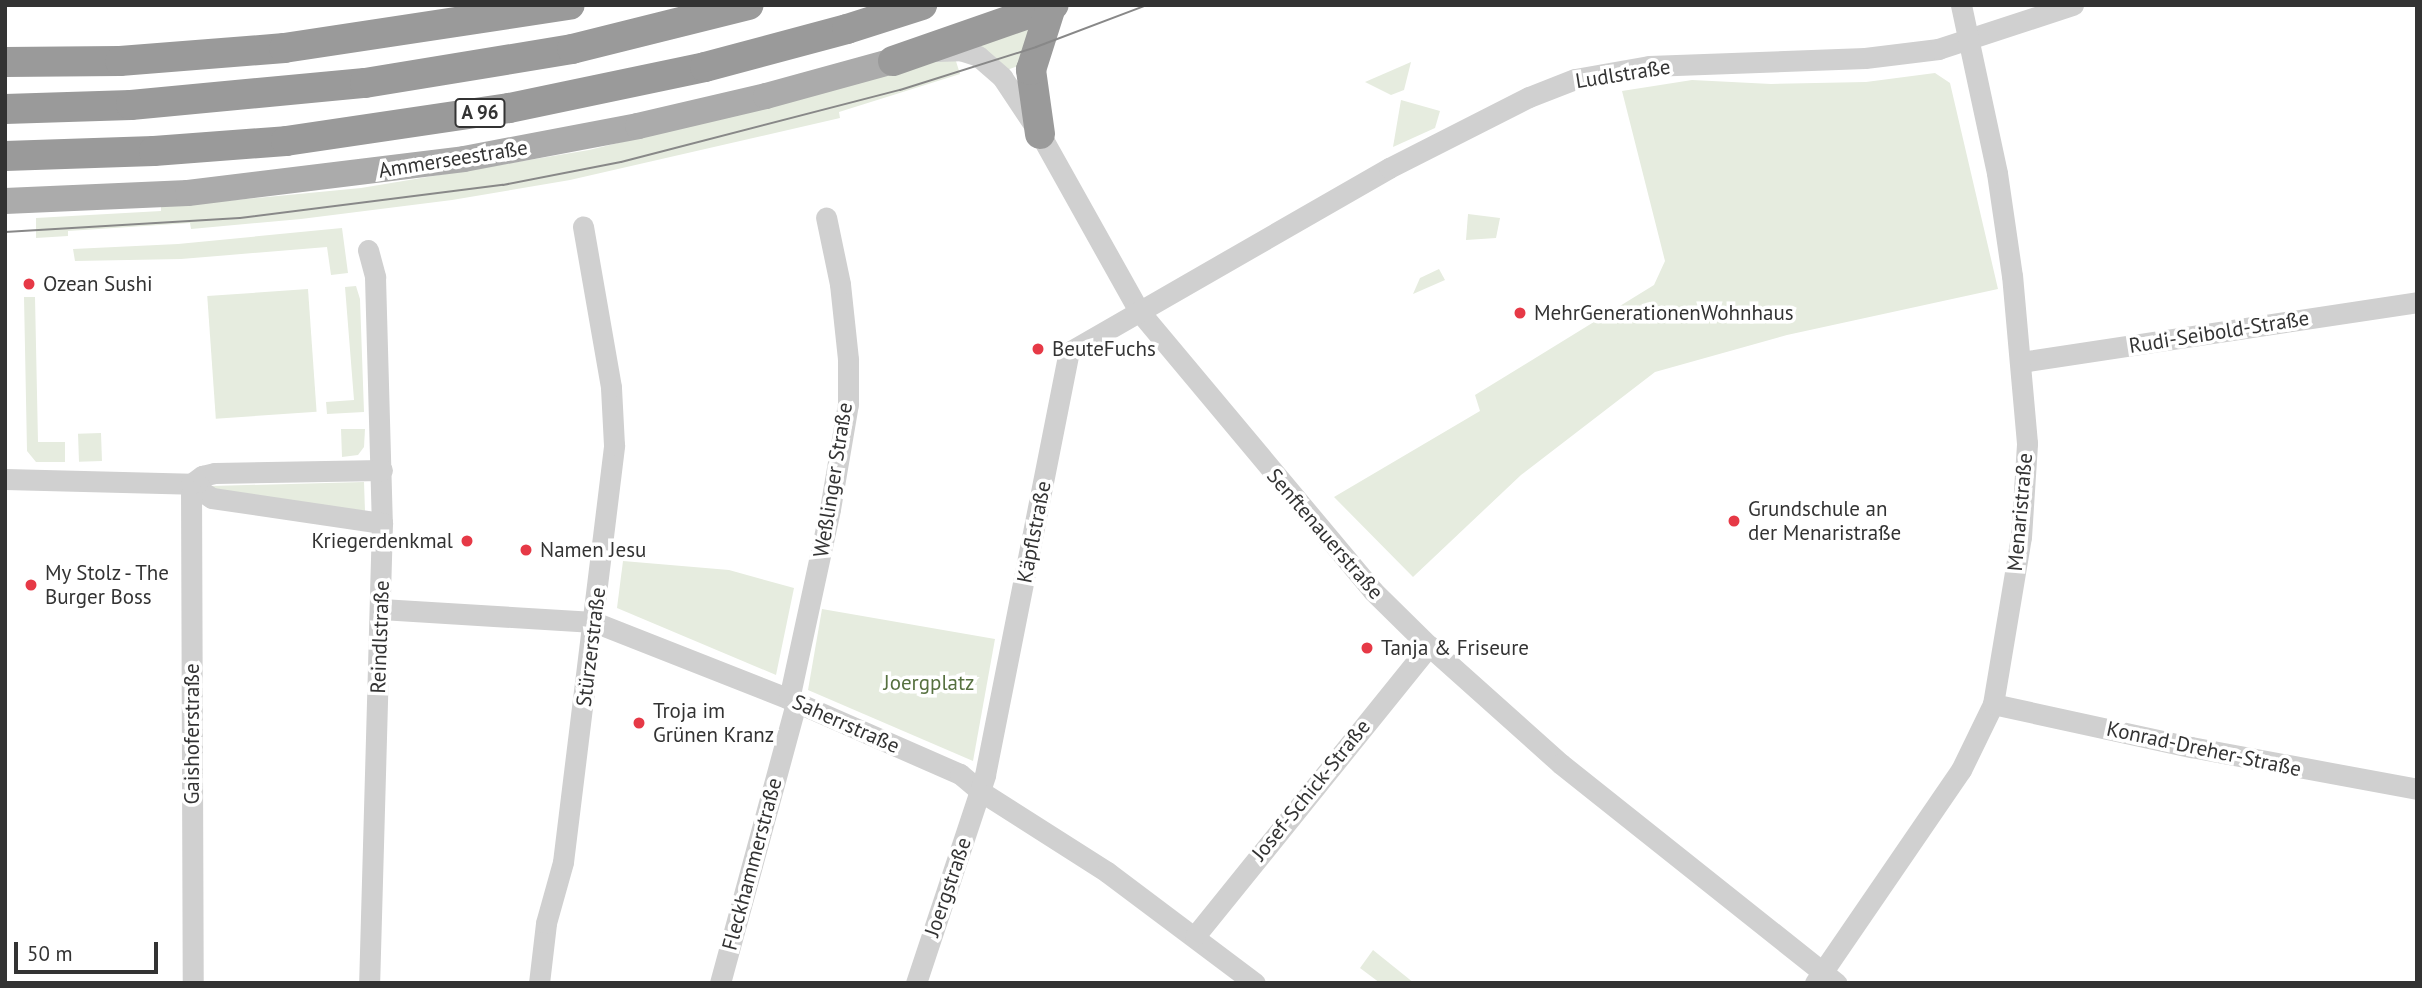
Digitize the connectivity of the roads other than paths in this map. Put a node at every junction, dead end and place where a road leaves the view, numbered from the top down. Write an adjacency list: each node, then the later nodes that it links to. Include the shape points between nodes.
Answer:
1 (570, 5): 9 (highway, via 284,48 120,61)
2 (749, 5): 10 (highway, A 96, via 572,49 365,83 131,105)
3 (922, 5): 12 (highway, A 96, via 705,67 509,108 286,141)
4 (1961, 5): 7 (street, Menaristraße)
5 (2073, 5): 7 (street, Ludlstraße)
6 (1052, 6): 8 (highway); 11 (highway, via 1031,70)
7 (1970, 38): 18 (street, Ludlstraße, via 1938,49 1866,58 1649,66 1575,79 1389,168); 19 (street, Menaristraße, via 1997,173)
8 (892, 61): 11 (street, Senftenauerstraße, via 940,50 978,56 1002,77); 13 (main road, Ammerseestraße, via 638,126 464,159 188,193)
9 (5, 62)
10 (5, 109)
11 (1040, 134): 18 (street, Senftenauerstraße)
12 (5, 156)
13 (5, 201)
14 (826, 217): 27 (street, Weßlinger Straße, via 840,284 848,404)
15 (583, 226): 25 (street, Stürzerstraße, via 611,387 614,445)
16 (368, 250): 20 (street, Reindlstraße, via 374,277)
17 (2417, 302): 19 (street, Rudi-Seibold-Straße)
18 (1139, 311): 26 (street, Senftenauerstraße, via 1289,494 1373,591); 30 (street, Käpflstraße, via 1069,352)
19 (2021, 362): 28 (street, Menaristraße, via 2027,443 2021,537)
20 (382, 470): 22 (street, via 215,473); 23 (street, Reindlstraße)
21 (5, 479): 22 (street)
22 (191, 484): 23 (street, via 212,498); 33 (street, Gaishoferstraße)
23 (382, 523): 24 (street, Reindlstraße)
24 (381, 609): 25 (street, Saherrstraße); 34 (street, Reindlstraße)
25 (594, 622): 27 (street, Saherrstraße); 35 (street, Stürzerstraße, via 563,862 546,923)
26 (1429, 646): 31 (street, Josef-Schick-Straße); 32 (street, Senftenauerstraße, via 1570,772)
27 (792, 701): 30 (street, Saherrstraße, via 960,774); 36 (street, Fleckhammerstraße)
28 (1993, 704): 29 (street, Konrad-Dreher-Straße); 32 (street, Menaristraße, via 1961,770)
29 (2417, 789)
30 (980, 791): 31 (street, Saherrstraße, via 1067,844); 37 (street, Joergstraße)
31 (1195, 936): 38 (street, Saherrstraße)
32 (1825, 979)
33 (193, 983)
34 (369, 983)
35 (539, 983)
36 (720, 983)
37 (916, 983)
38 (1255, 983)

